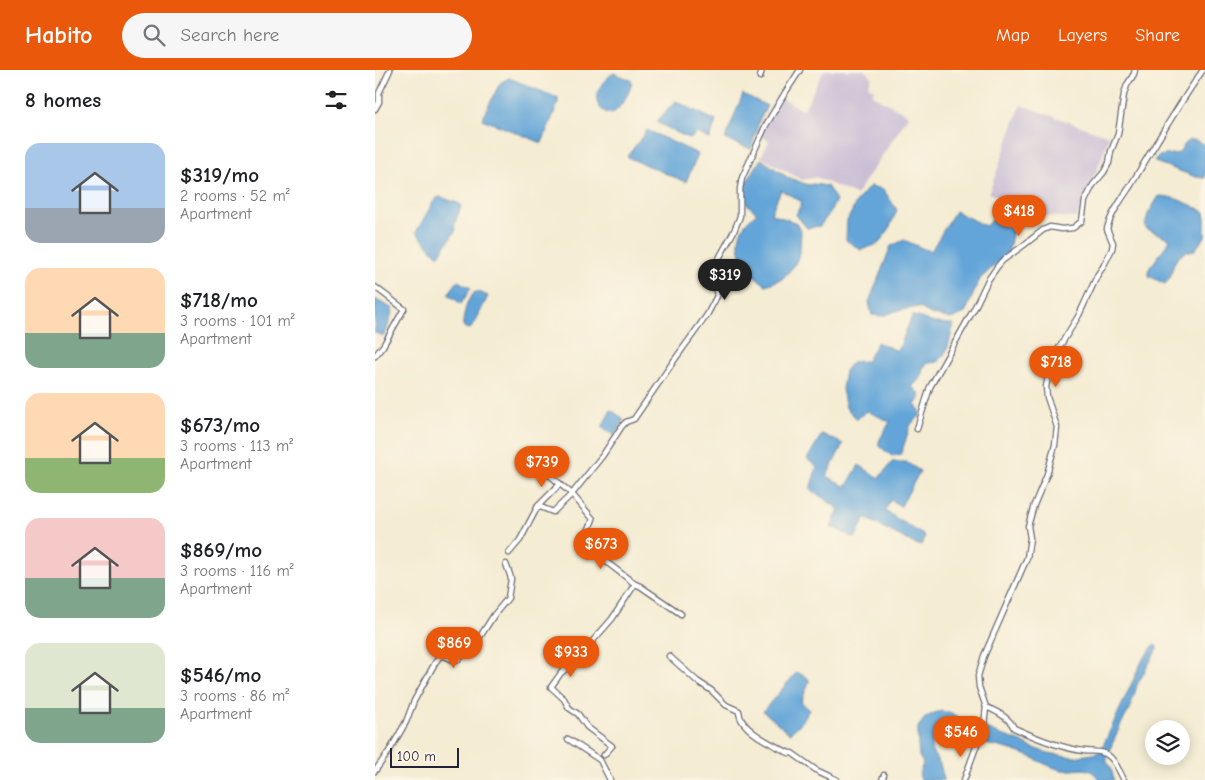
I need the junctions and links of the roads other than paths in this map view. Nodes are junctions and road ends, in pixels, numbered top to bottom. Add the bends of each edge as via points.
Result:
1 (390, 70) edge
2 (762, 70) edge
3 (800, 70) edge
4 (1135, 70) edge
5 (1203, 70) edge
6 (760, 77) dead end
7 (375, 109) edge
8 (375, 287) edge
9 (375, 356) edge
10 (917, 429) dead end
11 (527, 456) dead end
12 (560, 484) junction
13 (572, 494) junction
14 (538, 506) junction
15 (509, 552) dead end
16 (506, 564) dead end
17 (635, 584) junction
18 (681, 614) dead end
19 (669, 656) dead end
20 (985, 707) junction
21 (568, 739) dead end
22 (604, 755) dead end
23 (375, 771) edge
24 (610, 780) edge
25 (837, 780) edge
26 (964, 780) edge
27 (1125, 780) edge

1 - 7 street
2 - 6 street
3 - 13 street via 766,125 742,178 740,216 711,273 711,284 717,296 707,316 634,419 622,426
4 - 10 street via 1124,94 1118,134 1109,163 1085,202 1082,221 1073,228 1050,227 1043,230 997,267 930,387
5 - 20 street via 1114,212 1107,229 1112,249 1050,368 1046,387 1057,427 1055,446 1030,521 1027,558 979,670 978,682
8 - 9 street via 404,309
11 - 12 street
12 - 13 street
12 - 14 street
13 - 14 street via 553,512
13 - 17 street via 593,519 583,544
14 - 15 street via 520,540
16 - 23 street via 511,580 508,598 476,643 459,659 440,656 435,662 406,722
17 - 18 street
17 - 22 street via 612,619 551,687 587,727 612,746
19 - 25 street via 726,705 739,712 745,726 754,733
20 - 26 street via 984,725
20 - 27 street via 1002,715 1014,728 1034,737 1067,748 1098,751 1110,756
21 - 24 street via 600,760

